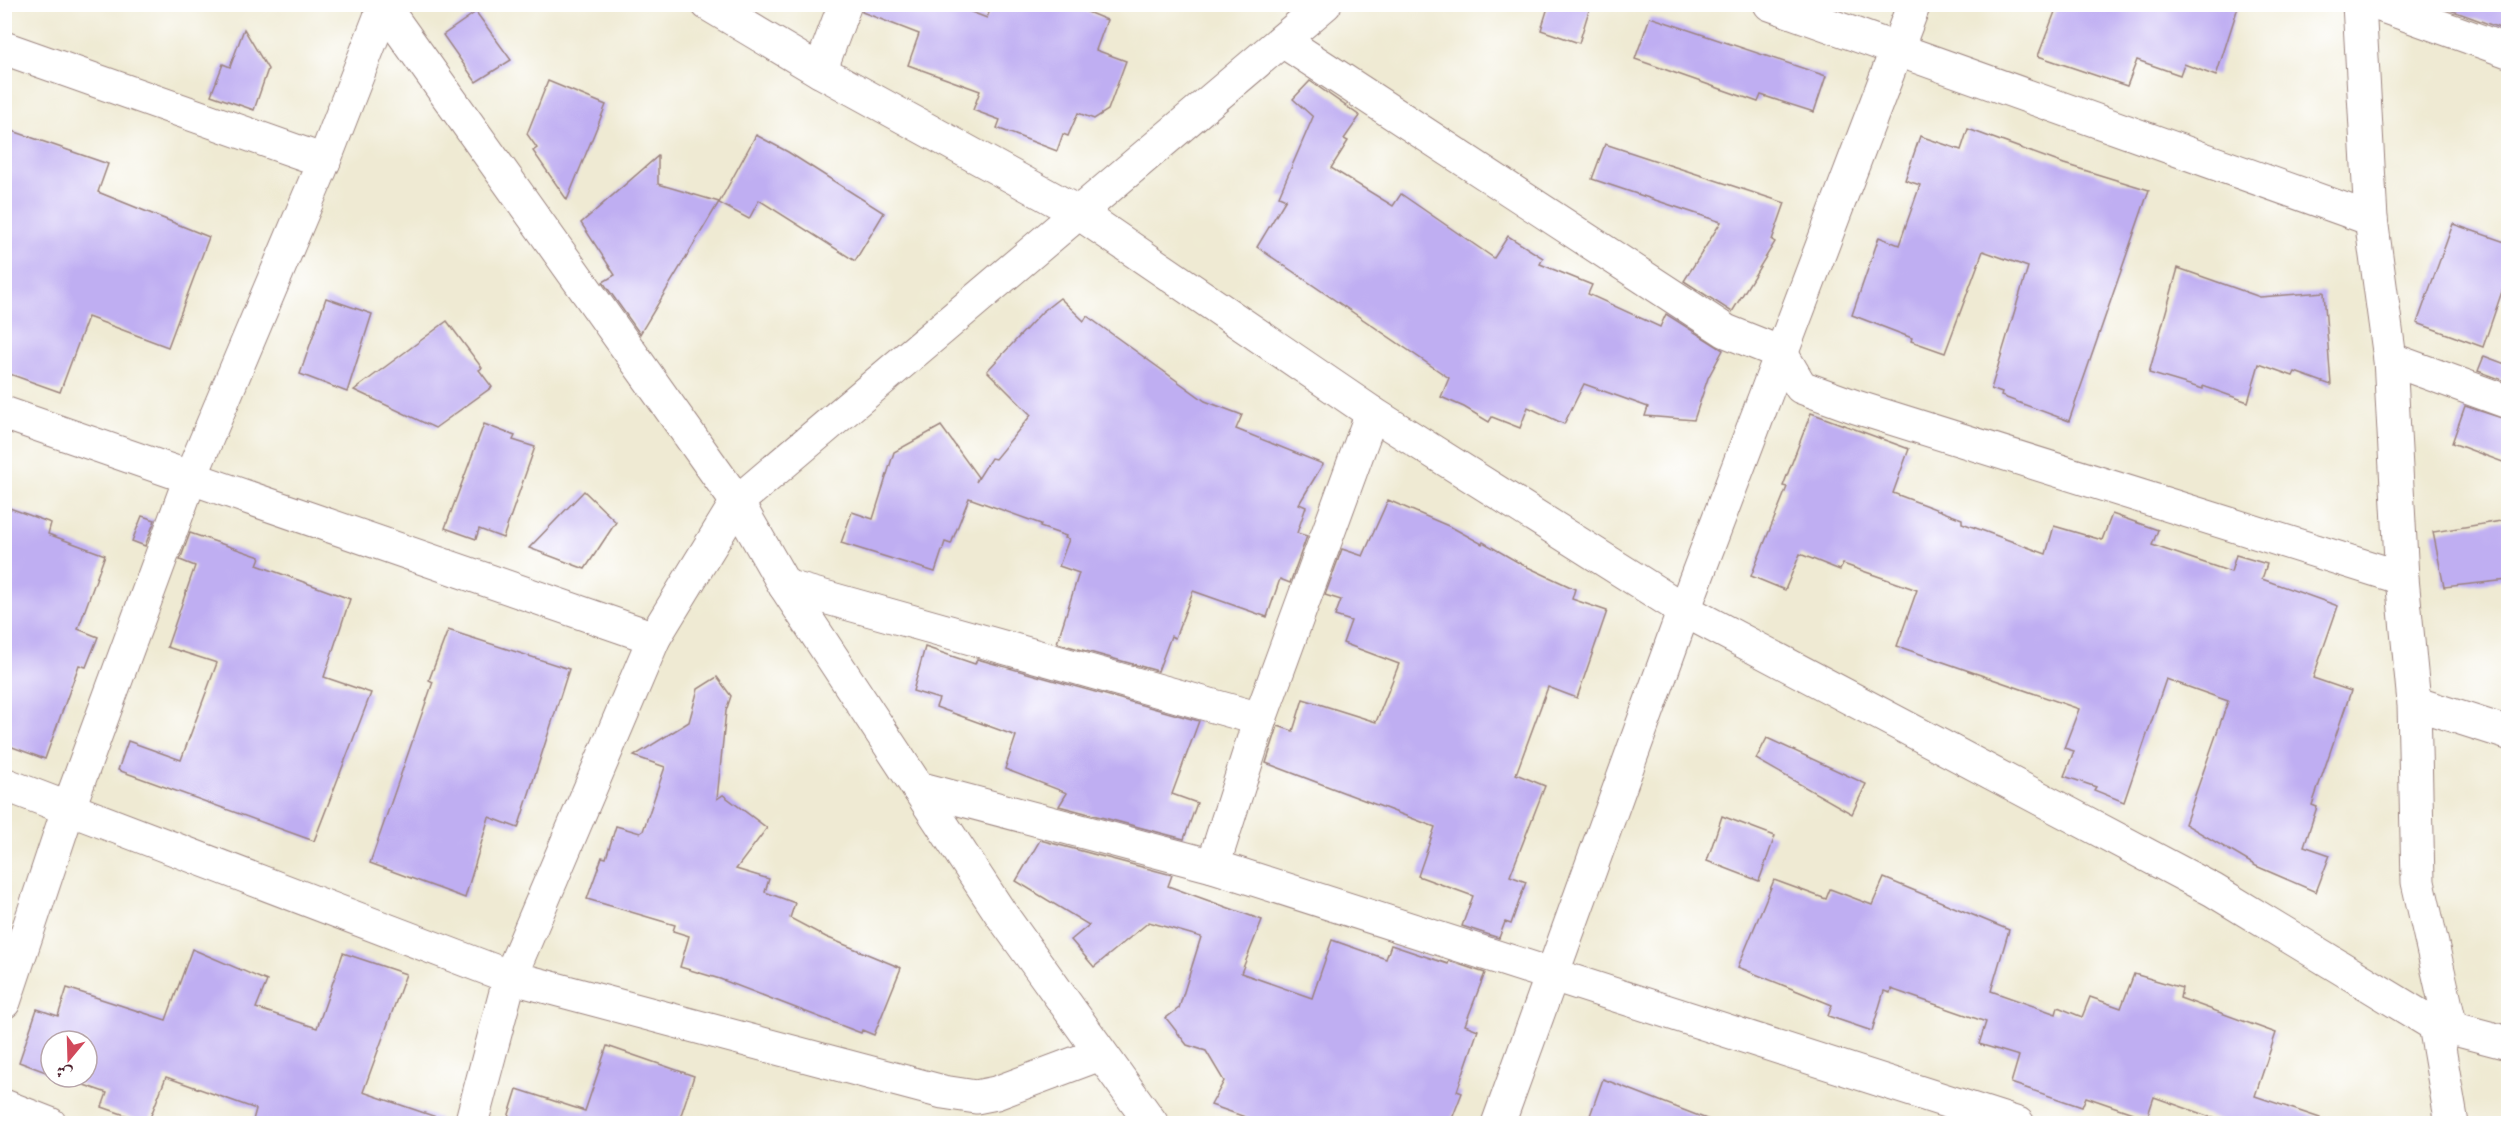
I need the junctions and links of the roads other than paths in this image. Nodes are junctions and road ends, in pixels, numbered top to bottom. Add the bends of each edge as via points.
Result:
1 (708, 4) edge
2 (845, 4) edge
3 (1325, 4) edge
4 (1770, 4) edge
5 (1914, 4) edge
6 (2359, 4) edge
7 (2377, 4) edge
8 (383, 6) edge
9 (1283, 41) junction
10 (4, 48) edge
11 (1897, 49) junction
12 (2508, 51) edge
13 (820, 71) junction
14 (324, 161) junction
15 (1079, 213) junction
16 (2371, 219) junction
17 (1781, 353) junction
18 (2390, 359) junction
19 (2508, 402) edge
20 (4, 413) edge
21 (1372, 413) junction
22 (191, 476) junction
23 (737, 502) junction
24 (2402, 578) junction
25 (785, 586) junction
26 (1684, 610) junction
27 (654, 638) junction
28 (2414, 703) junction
29 (1260, 719) junction
30 (2508, 733) edge
31 (4, 784) edge
32 (918, 788) junction
33 (69, 807) junction
34 (1213, 866) junction
35 (1553, 973) junction
36 (510, 977) junction
37 (4, 1002) edge
38 (2443, 1027) junction
39 (2508, 1043) edge
40 (1100, 1054) junction
41 (4, 1106) edge
42 (50, 1124) edge
43 (471, 1124) edge
44 (1152, 1124) edge
45 (1498, 1124) edge
46 (2018, 1124) edge
47 (2452, 1124) edge

1 - 13 street
2 - 13 street
3 - 9 street
4 - 11 street
5 - 11 street
6 - 16 street
7 - 12 street
8 - 14 street
8 - 23 street
9 - 15 street
9 - 17 street via 1726,331
10 - 14 street
11 - 16 street
11 - 17 street
13 - 15 street
14 - 22 street
15 - 21 street
15 - 23 street
16 - 18 street
17 - 24 street via 1802,387 1845,403
17 - 26 street
18 - 19 street
18 - 24 street
20 - 22 street
21 - 26 street
21 - 29 street
22 - 27 street
22 - 33 street
23 - 25 street
23 - 27 street
24 - 28 street
25 - 29 street
25 - 32 street
26 - 35 street
26 - 38 street via 2213,890
27 - 36 street
28 - 30 street
28 - 38 street via 2418,882
29 - 34 street
31 - 33 street
32 - 34 street
32 - 40 street
33 - 36 street
33 - 37 street
34 - 35 street
35 - 45 street
35 - 46 street
36 - 40 street via 961,1096 996,1093
36 - 43 street
38 - 39 street
38 - 47 street
40 - 44 street
41 - 42 street

